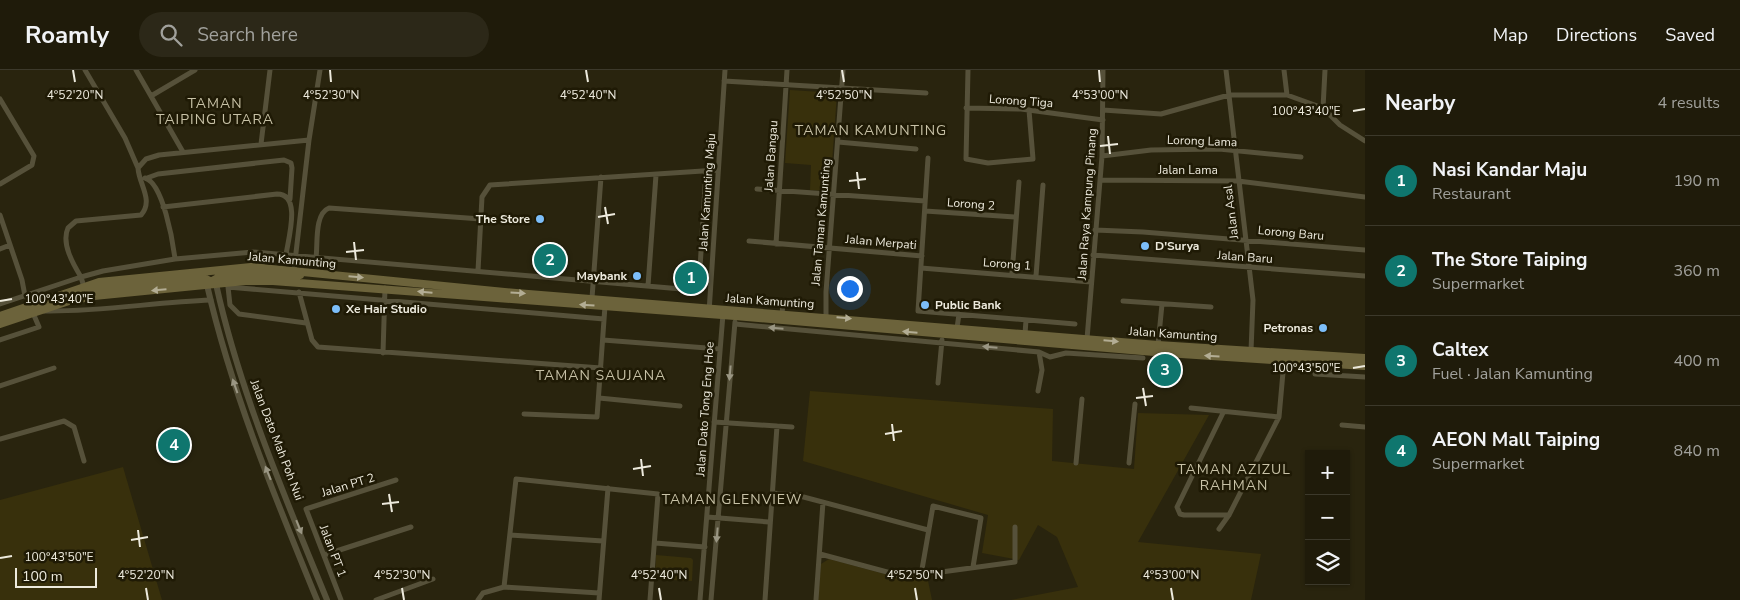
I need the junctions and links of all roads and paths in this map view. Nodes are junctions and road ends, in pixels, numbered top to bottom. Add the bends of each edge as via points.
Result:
1 (85, 70) edge
2 (136, 70) edge
3 (195, 70) edge
4 (270, 70) edge
5 (320, 70) edge
6 (725, 70) edge
7 (787, 70) edge
8 (843, 70) edge
9 (968, 70) edge
10 (1103, 70) edge
11 (1226, 70) edge
12 (1284, 70) edge
13 (1325, 70) edge
14 (724, 81) junction
15 (786, 86) junction
16 (842, 88) junction
17 (926, 93) dead end
18 (1229, 95) junction
19 (1287, 95) junction
20 (151, 96) junction
21 (0, 99) edge
22 (966, 108) junction
23 (1323, 108) junction
24 (1029, 110) junction
25 (1103, 110) junction
26 (1103, 120) junction
27 (308, 140) junction
28 (1365, 141) edge
29 (838, 142) junction
30 (261, 144) junction
31 (916, 149) dead end
32 (1235, 151) junction
33 (183, 152) junction
34 (1102, 156) junction
35 (1302, 157) dead end
36 (928, 158) dead end
37 (138, 168) junction
38 (718, 170) junction
39 (706, 172) junction
40 (656, 175) junction
41 (139, 178) junction
42 (148, 178) junction
43 (601, 178) junction
44 (1100, 180) junction
45 (1238, 181) junction
46 (1019, 182) dead end
47 (0, 184) edge
48 (1043, 185) dead end
49 (291, 188) junction
50 (757, 189) dead end
51 (779, 191) junction
52 (302, 192) junction
53 (834, 195) junction
54 (1365, 197) edge
55 (290, 199) junction
56 (925, 201) junction
57 (163, 207) junction
58 (925, 211) junction
59 (0, 215) edge
60 (1016, 217) junction
61 (481, 219) junction
62 (1095, 230) junction
63 (1244, 239) junction
64 (749, 241) dead end
65 (776, 244) junction
66 (10, 245) junction
67 (830, 248) junction
68 (0, 249) edge
69 (1365, 250) edge
70 (286, 255) junction
71 (1093, 255) junction
72 (295, 256) junction
73 (922, 256) junction
74 (316, 258) junction
75 (175, 259) junction
76 (1248, 267) junction
77 (921, 268) junction
78 (294, 270) junction
79 (478, 271) junction
80 (307, 273) junction
81 (1012, 274) junction
82 (1036, 276) junction
83 (1365, 276) edge
84 (81, 277) junction
85 (594, 281) junction
86 (1091, 282) junction
87 (212, 283) junction
88 (84, 286) junction
89 (648, 286) junction
90 (385, 288) junction
91 (299, 292) junction
92 (68, 293) junction
93 (25, 296) junction
94 (592, 298) junction
95 (385, 299) junction
96 (211, 300) junction
97 (1123, 301) dead end
98 (0, 304) edge
99 (1162, 304) junction
100 (605, 306) junction
101 (1211, 308) dead end
102 (709, 311) junction
103 (35, 312) junction
104 (723, 312) junction
105 (959, 314) junction
106 (0, 316) edge
107 (826, 316) junction
108 (735, 317) junction
109 (604, 319) junction
110 (1026, 320) junction
111 (306, 323) junction
112 (0, 324) edge
113 (1075, 324) dead end
114 (957, 328) junction
115 (1025, 334) junction
116 (942, 339) junction
117 (1088, 339) junction
118 (0, 340) edge
119 (603, 340) junction
120 (1060, 344) junction
121 (1158, 344) junction
122 (720, 349) junction
123 (1251, 351) junction
124 (1039, 352) junction
125 (383, 353) junction
126 (1062, 354) junction
127 (1143, 358) dead end
128 (1365, 358) edge
129 (1284, 361) junction
130 (1365, 366) edge
131 (54, 368) dead end
132 (601, 368) junction
133 (1315, 374) dead end
134 (1365, 377) edge
135 (938, 383) dead end
136 (0, 386) edge
137 (1038, 391) dead end
138 (598, 398) junction
139 (1082, 399) dead end
140 (1134, 404) dead end
141 (680, 406) dead end
142 (1191, 408) dead end
143 (1223, 413) junction
144 (524, 414) dead end
145 (1279, 418) junction
146 (714, 422) junction
147 (726, 423) junction
148 (1342, 425) dead end
149 (776, 426) junction
150 (792, 427) dead end
151 (1365, 427) edge
152 (0, 439) edge
153 (84, 461) dead end
154 (1076, 463) dead end
155 (1129, 463) dead end
156 (396, 480) dead end
157 (608, 488) junction
158 (772, 493) junction
159 (823, 502) junction
160 (306, 509) joint
161 (1229, 515) junction
162 (707, 517) junction
163 (718, 518) junction
164 (769, 522) junction
165 (411, 527) dead end
166 (1015, 527) dead end
167 (1219, 529) dead end
168 (928, 530) junction
169 (510, 535) junction
170 (603, 541) junction
171 (655, 543) junction
172 (705, 547) junction
173 (820, 554) junction
174 (324, 555) junction
175 (973, 567) junction
176 (920, 575) junction
177 (433, 579) dead end
178 (504, 587) junction
179 (599, 594) junction
180 (317, 600) edge
181 (327, 600) edge
182 (341, 600) edge
183 (376, 600) edge
184 (478, 600) edge
185 (599, 600) edge
186 (650, 600) edge
187 (700, 600) edge
188 (711, 600) edge
189 (765, 600) edge
190 (816, 600) edge

1 - 37 street
2 - 20 street
3 - 20 street
4 - 30 street
5 - 27 street
6 - 14 street, Jalan Kamunting Maju
7 - 15 street, Jalan Bangau
8 - 16 street, Jalan Taman Kamunting
9 - 22 street
10 - 25 street, Jalan Raya Kampung Pinang
11 - 18 street, Jalan Asal
12 - 19 street
13 - 23 street
14 - 15 street
14 - 38 street, Jalan Kamunting Maju
15 - 16 street
15 - 51 street, Jalan Bangau
16 - 17 street
16 - 29 street, Jalan Taman Kamunting
18 - 19 street
18 - 25 street via 1161,114
18 - 32 street, Jalan Asal
19 - 23 street
20 - 33 street
21 - 47 street via 34,160 32,165
22 - 24 street, Lorong Tiga
22 - 24 street via 966,159 988,163 1033,158
23 - 28 street via 1340,125
24 - 26 street, Lorong Tiga
25 - 26 street, Jalan Raya Kampung Pinang
26 - 34 street, Jalan Raya Kampung Pinang
27 - 30 street
27 - 52 street
29 - 31 street
29 - 53 street, Jalan Taman Kamunting
30 - 33 street
32 - 34 street, Lorong Lama via 1151,150
32 - 35 street, Lorong Lama
32 - 45 street, Jalan Asal
33 - 37 street via 152,157 141,162
34 - 44 street, Jalan Raya Kampung Pinang
36 - 56 street
37 - 41 street
38 - 39 street
38 - 102 street, Jalan Kamunting Maju
39 - 40 street
39 - 89 street via 699,284 693,290
40 - 43 street
40 - 89 street
41 - 42 street
41 - 84 street via 147,200 141,215 76,221 68,228 66,239 73,264
42 - 49 street via 158,174 284,160 291,163
42 - 57 street
43 - 61 street via 490,185 482,198
43 - 85 street
44 - 45 street, Jalan Lama
44 - 62 street, Jalan Raya Kampung Pinang
45 - 54 street, Jalan Lama
45 - 63 street, Jalan Asal
46 - 60 street
48 - 82 street
49 - 52 street
49 - 55 street
50 - 51 street
51 - 53 street
51 - 65 street, Jalan Bangau
52 - 72 street
53 - 56 street
53 - 67 street, Jalan Taman Kamunting
55 - 57 street via 284,194 277,194
55 - 70 street via 292,210
56 - 58 street
57 - 75 street via 171,230
58 - 60 street, Lorong 2
58 - 73 street
59 - 66 street
60 - 81 street
61 - 74 street via 329,208 323,210 320,217
61 - 79 street
62 - 63 street, Lorong Baru
62 - 71 street, Jalan Raya Kampung Pinang
63 - 69 street, Lorong Baru
63 - 76 street, Jalan Asal
64 - 65 street, Jalan Merpati
65 - 67 street, Jalan Merpati
66 - 68 street
66 - 93 street
67 - 73 street, Jalan Merpati
67 - 107 street, Jalan Taman Kamunting
70 - 72 street
70 - 75 street via 252,252
71 - 76 street, Jalan Baru
71 - 86 street, Jalan Raya Kampung Pinang
72 - 74 street
72 - 78 street
73 - 77 street
74 - 79 street
75 - 84 street
76 - 83 street, Jalan Baru
76 - 123 street, Jalan Asal via 1253,300
77 - 81 street, Lorong 1
77 - 105 street via 918,311
78 - 80 main road, Jalan Kamunting
78 - 88 main road, Jalan Kamunting via 242,267 120,279
79 - 85 street
80 - 87 main road via 242,274 224,276
80 -> 94 main road, Jalan Kamunting
81 - 82 street, Lorong 1
82 - 86 street, Lorong 1
84 - 88 street
84 - 93 street
85 - 89 street
85 - 94 street
86 - 117 street, Jalan Raya Kampung Pinang
87 - 90 main road, Jalan Kamunting via 273,281
87 - 92 main road via 206,279 170,281
87 - 96 street, Jalan Dato Mah Poh Nui
87 -> 103 main road, Jalan Kamunting via 94,296
87 -> 181 street, Jalan Dato Mah Poh Nui via 261,434
88 - 92 main road, Jalan Kamunting
90 - 95 street
100 -> 90 main road, Jalan Kamunting
91 - 95 street
91 - 111 street
91 - 111 street via 228,287 230,305 239,314
92 - 106 main road, Jalan Kamunting
93 - 98 street
94 - 102 main road, Jalan Kamunting
95 - 109 street
95 - 125 street
96 - 103 street
180 -> 96 street, Jalan Dato Mah Poh Nui via 251,432 228,365
97 - 99 street
99 - 101 street
99 - 121 street
100 - 102 main road, Jalan Kamunting
100 - 109 street
102 - 104 main road, Jalan Kamunting
103 - 112 main road, Jalan Kamunting
103 - 118 street via 39,327
104 - 108 main road, Jalan Kamunting
104 - 122 street, Jalan Dato Tong Eng Hoe
105 - 110 street
105 - 114 street
107 - 108 main road, Jalan Kamunting via 783,309
107 -> 114 main road, Jalan Kamunting
116 -> 108 main road, Jalan Kamunting
108 -> 147 street
109 - 119 street
110 - 113 street
110 - 115 street
111 - 125 street via 318,347
114 - 115 main road, Jalan Kamunting
115 - 117 main road, Jalan Kamunting
116 - 120 main road, Jalan Kamunting
124 -> 116 street
116 - 135 street
117 -> 121 main road, Jalan Kamunting
119 - 122 street
119 - 132 street
120 - 126 street
129 -> 120 main road, Jalan Kamunting
121 - 123 main road, Jalan Kamunting
122 - 146 street, Jalan Dato Tong Eng Hoe
123 - 128 main road, Jalan Kamunting
124 - 126 street via 1050,357
124 - 137 street via 1042,370
125 - 132 street
126 - 127 street
129 - 130 main road, Jalan Kamunting
129 - 145 street
131 - 136 street
132 - 138 street
133 - 134 street
138 - 141 street
138 - 144 street via 597,416
139 - 154 street
140 - 155 street
142 - 143 street
143 - 145 street
143 - 161 street via 1177,507 1184,515
145 - 161 street
146 - 147 street
146 - 162 street, Jalan Dato Tong Eng Hoe
147 - 149 street
147 - 163 street
148 - 151 street
149 - 150 street
149 - 158 street
152 - 153 street via 64,421 74,427
156 - 160 street, Jalan PT 2
157 - 169 street via 516,479
157 - 170 street
157 - 171 street via 658,494
158 - 159 street
158 - 164 street
159 - 168 street
159 - 173 street
160 - 174 street, Jalan PT 1
161 - 167 street
162 - 163 street
162 - 172 street, Jalan Dato Tong Eng Hoe
163 - 164 street
163 -> 188 street
164 - 189 street
165 - 174 street
166 - 175 street via 1015,562
168 - 175 street via 933,506 982,518
168 - 176 street
169 - 170 street
169 - 178 street
170 - 179 street
171 - 172 street
171 - 186 street
172 - 187 street, Jalan Dato Tong Eng Hoe
173 - 176 street via 902,576
173 - 190 street
174 - 182 street, Jalan PT 1
175 - 176 street
177 - 183 street
178 - 179 street
178 - 184 street via 483,593
179 - 185 street

